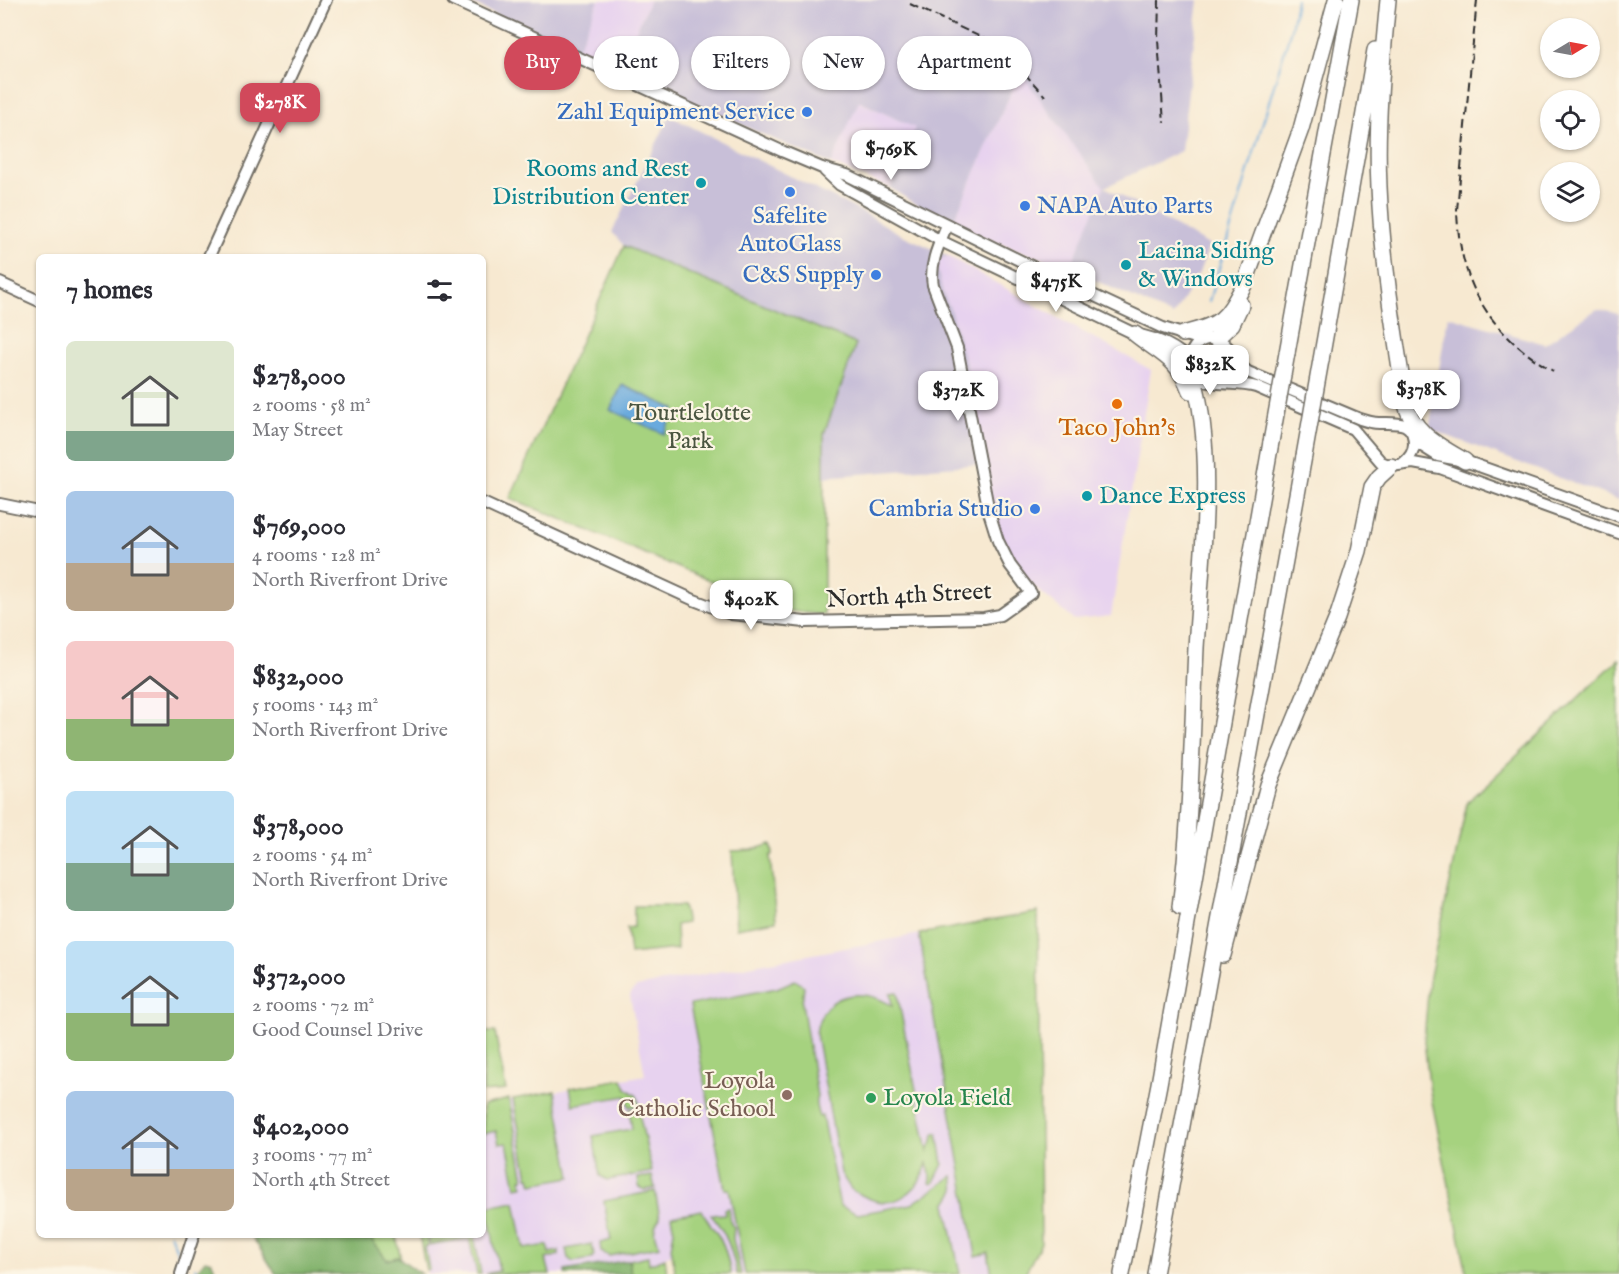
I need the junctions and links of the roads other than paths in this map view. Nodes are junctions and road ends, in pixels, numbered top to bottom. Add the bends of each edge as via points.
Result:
1 (327, 0) edge
2 (453, 0) edge
3 (1336, 0) edge
4 (1351, 0) edge
5 (1386, 0) edge
6 (822, 168) junction
7 (948, 225) junction
8 (940, 241) junction
9 (210, 254) edge
10 (0, 283) edge
11 (1244, 285) junction
12 (36, 300) edge
13 (1135, 334) junction
14 (1183, 334) junction
15 (1209, 340) junction
16 (1190, 367) junction
17 (1246, 378) junction
18 (1413, 431) junction
19 (1203, 441) junction
20 (1465, 461) joint
21 (1397, 465) junction
22 (0, 504) edge
23 (486, 505) edge
24 (36, 511) edge
25 (1619, 516) edge
26 (1619, 533) edge
27 (1197, 1050) junction
28 (1159, 1084) junction
29 (193, 1238) edge
30 (181, 1274) edge
31 (1122, 1274) edge
32 (1155, 1274) edge

1 - 9 main road
2 - 6 main road
3 - 11 highway via 1301,129
4 - 28 highway, bridge
5 - 18 highway via 1378,185 1391,302
5 - 27 highway, bridge
6 - 7 main road via 847,175
6 - 8 main road via 840,185
7 - 8 main road
7 - 14 main road
8 - 13 main road
8 - 23 main road, North 4th Street via 931,275 957,348 990,518 1003,553 1031,593 1000,615 805,622 731,614
10 - 12 main road
11 - 14 highway via 1220,321
11 - 15 highway via 1237,317
13 - 16 main road via 1174,348
13 - 19 highway via 1178,367 1189,388
14 - 15 main road
15 - 16 main road via 1192,350
15 - 17 main road via 1227,347
16 - 17 main road via 1209,382
16 - 19 highway via 1201,410
17 - 18 main road via 1360,419 1398,423
17 - 21 main road via 1353,429 1375,458
18 - 20 highway
18 - 21 main road via 1411,455
19 - 28 highway via 1205,496 1185,845
20 - 25 main road
21 - 26 main road via 1413,463 1440,468
21 - 27 highway via 1372,487 1359,551 1337,618 1268,785
22 - 24 main road
27 - 32 highway
28 - 31 highway
29 - 30 main road

